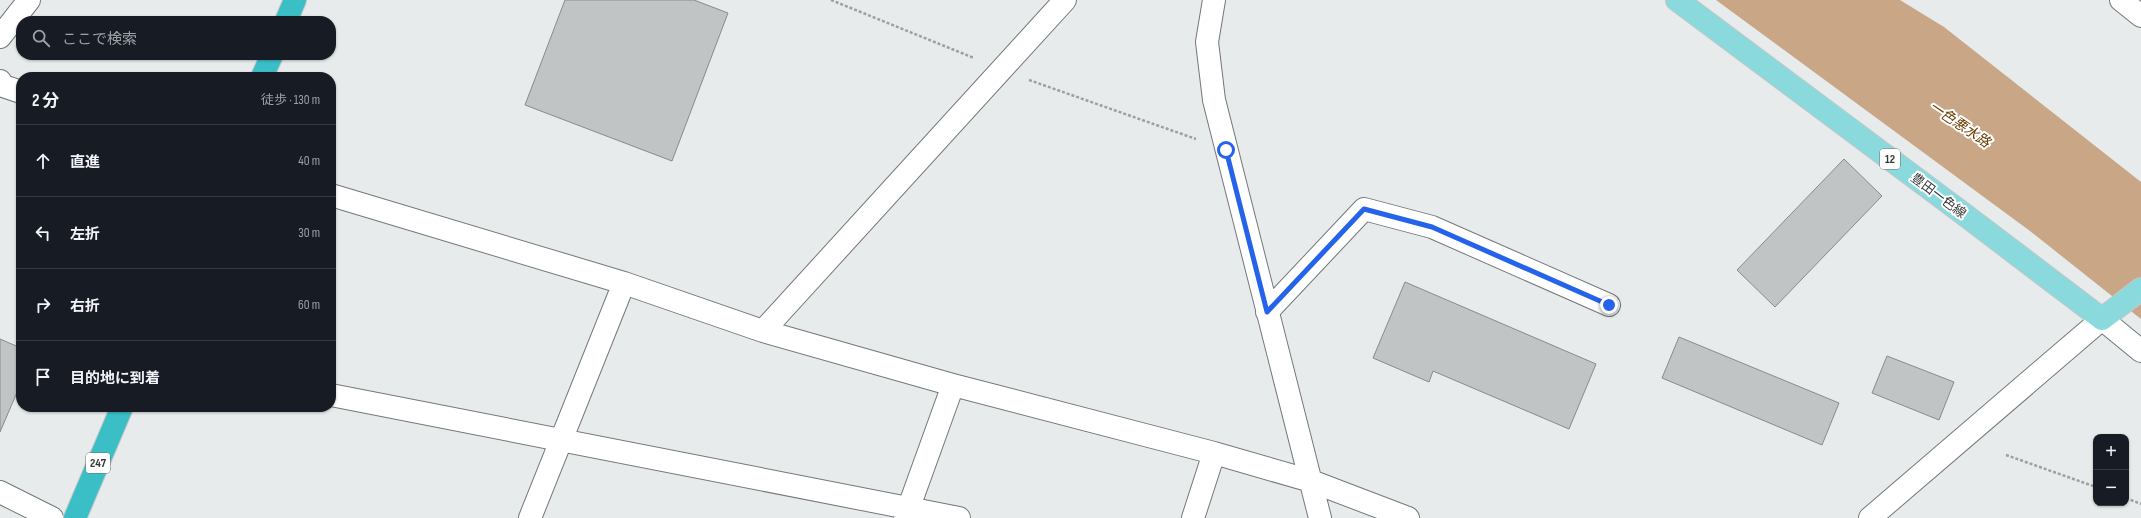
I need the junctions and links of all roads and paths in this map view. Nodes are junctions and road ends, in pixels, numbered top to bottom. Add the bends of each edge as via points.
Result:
1 (29, 0) edge
2 (295, 0) edge
3 (831, 0) edge
4 (1064, 0) edge
5 (1214, 0) edge
6 (1676, 0) edge
7 (2122, 0) edge
8 (16, 16) edge
9 (16, 16) edge
10 (288, 16) edge
11 (2141, 16) edge
12 (1, 35) edge
13 (270, 60) edge
14 (1001, 70) junction
15 (264, 72) edge
16 (0, 81) edge
17 (16, 90) edge
18 (1226, 150) junction
19 (336, 197) edge
20 (624, 283) junction
21 (2141, 289) edge
22 (1609, 305) dead end
23 (1267, 312) junction
24 (2109, 314) junction
25 (763, 331) junction
26 (2141, 351) edge
27 (953, 385) junction
28 (336, 396) edge
29 (120, 412) edge
30 (560, 440) junction
31 (1214, 453) junction
32 (2006, 455) dead end
33 (1311, 481) junction
34 (2093, 486) edge
35 (0, 492) edge
36 (2129, 499) edge
37 (2141, 504) edge
38 (907, 513) edge
39 (52, 518) edge
40 (75, 518) edge
41 (530, 518) edge
42 (959, 518) edge
43 (1193, 518) edge
44 (1320, 518) edge
45 (1408, 518) edge
46 (1870, 518) edge

1 - 9 street
2 - 10 highway
3 - 14 path
4 - 14 street
5 - 18 street via 1207,42 1214,100
6 - 24 main road, 豊田一色線 / 12 via 1961,212
7 - 11 street
8 - 12 street
13 - 15 highway
14 - 18 path
14 - 25 street
16 - 17 street via 3,86
18 - 23 street
19 - 20 street
20 - 25 street
20 - 30 street
21 - 24 main road
22 - 23 street via 1432,227 1364,209
23 - 33 street
24 - 26 street
24 - 46 street
25 - 27 street
27 - 31 street
27 - 38 street
28 - 30 street
29 - 40 highway, 247
30 - 38 street
30 - 41 street
31 - 33 street
31 - 43 street
32 - 34 path
33 - 44 street
33 - 45 street
35 - 39 street
36 - 37 path
38 - 42 street

